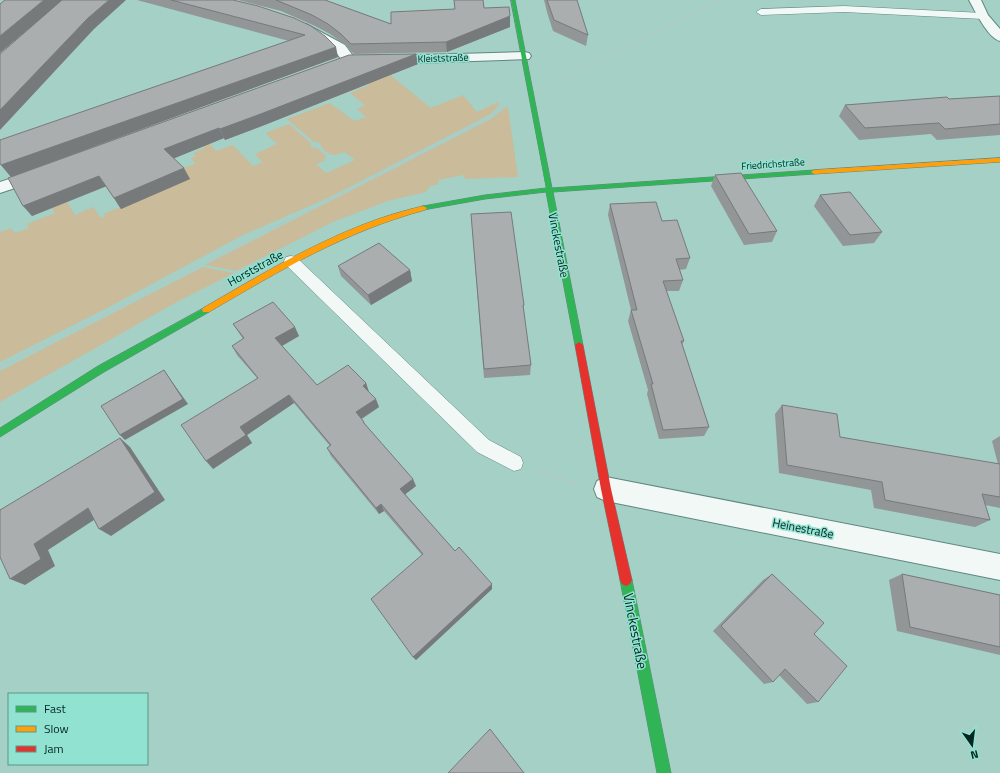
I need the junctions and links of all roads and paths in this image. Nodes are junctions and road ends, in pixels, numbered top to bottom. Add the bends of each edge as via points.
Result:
1 (513, 0) edge
2 (719, 0) edge
3 (818, 0) edge
4 (975, 0) edge
5 (832, 9) junction
6 (761, 12) dead end
7 (983, 16) junction
8 (296, 23) edge
9 (1000, 37) edge
10 (524, 56) junction
11 (566, 79) dead end
12 (490, 118) dead end
13 (1000, 160) edge
14 (49, 170) edge
15 (0, 188) edge
16 (548, 190) junction
17 (291, 261) junction
18 (0, 367) edge
19 (0, 433) edge
20 (514, 463) joint
21 (606, 489) junction
22 (1000, 567) edge
23 (664, 773) edge

1 - 10 street, Vinckestraße
2 - 11 path
3 - 5 lane
4 - 7 street
5 - 6 lane
5 - 7 lane
7 - 9 street
8 - 10 street, Kleiststraße via 340,48 343,62
10 - 16 street, Vinckestraße
12 - 18 path
13 - 16 street, Friedrichstraße
14 - 15 street
16 - 17 street, Horststraße via 485,197 398,214 345,234
16 - 21 street, Vinckestraße
17 - 19 street, Horststraße via 101,369
17 - 20 lane via 483,446
20 - 21 path via 559,480
21 - 22 street, Heinestraße
21 - 23 street, Vinckestraße

